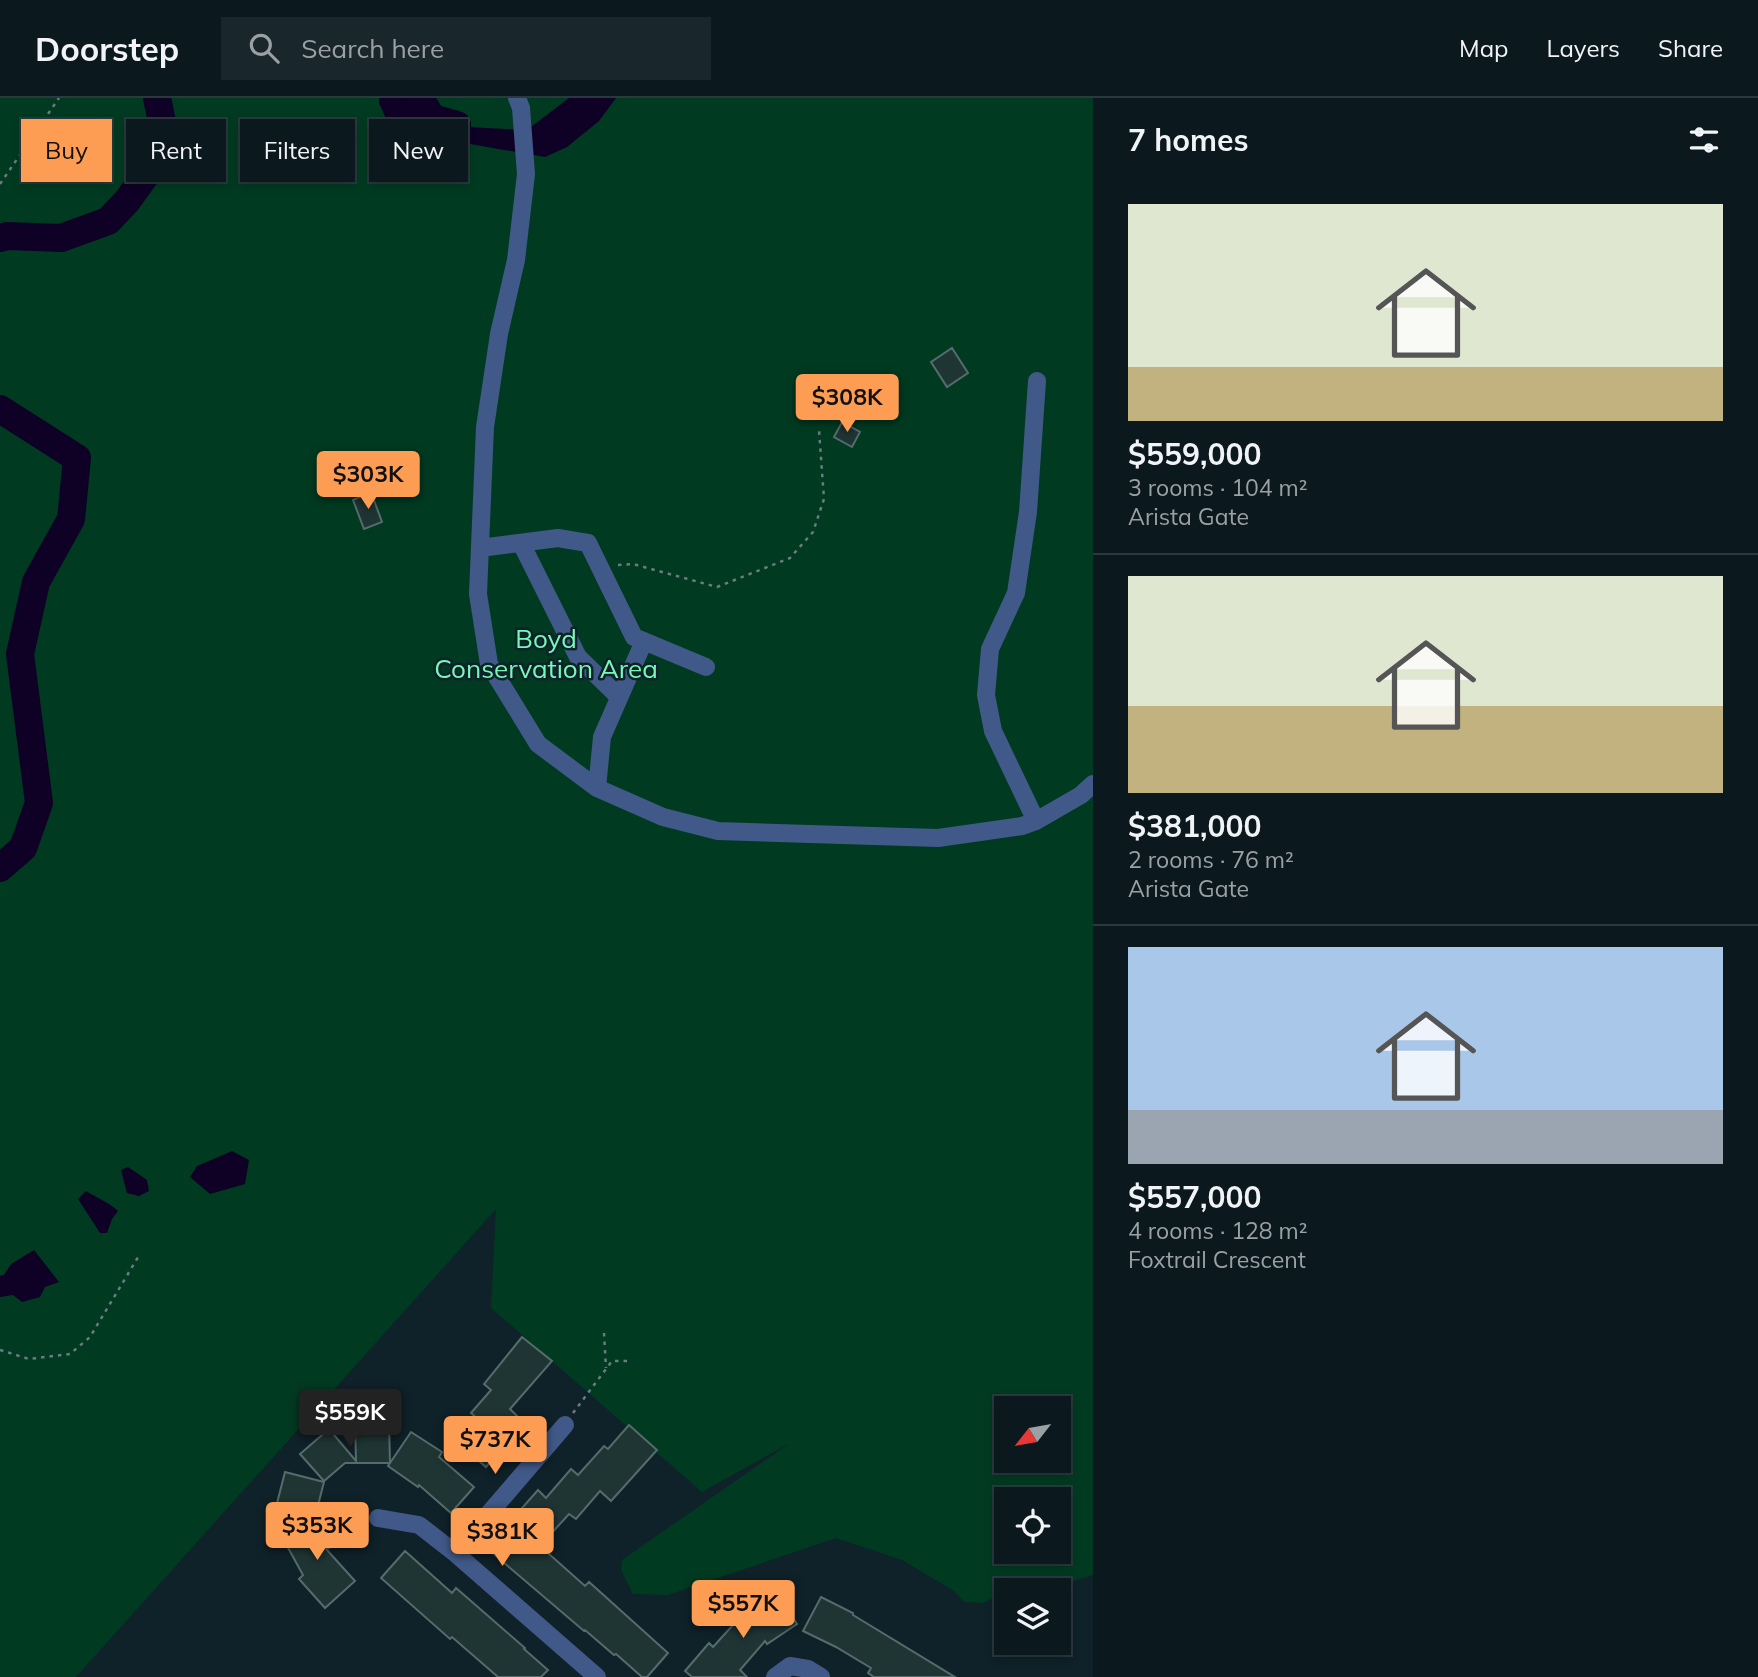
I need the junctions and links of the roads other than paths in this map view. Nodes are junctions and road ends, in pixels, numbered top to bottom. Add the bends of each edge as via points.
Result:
1 (519, 103) edge
2 (1037, 381) dead end
3 (521, 542) junction
4 (480, 548) junction
5 (644, 641) junction
6 (706, 667) dead end
7 (619, 697) junction
8 (1093, 783) edge
9 (597, 788) junction
10 (1036, 821) junction
11 (565, 1425) road end
12 (378, 1518) dead end
13 (455, 1553) junction
14 (597, 1677) edge
15 (775, 1677) edge
16 (821, 1677) edge

1 - 4 street via 526,174 516,260 485,427
2 - 10 street via 1028,512 1016,593 990,649 986,695 993,731
3 - 4 street
3 - 5 street via 558,538 589,543 634,637
3 - 7 street via 578,657
4 - 9 street via 478,594 489,664 538,744
5 - 6 street
5 - 7 street
7 - 9 street via 602,737
8 - 10 street
9 - 10 street via 663,817 718,831 938,838
11 - 13 street
12 - 13 street via 419,1525
13 - 14 street
15 - 16 street via 790,1666

